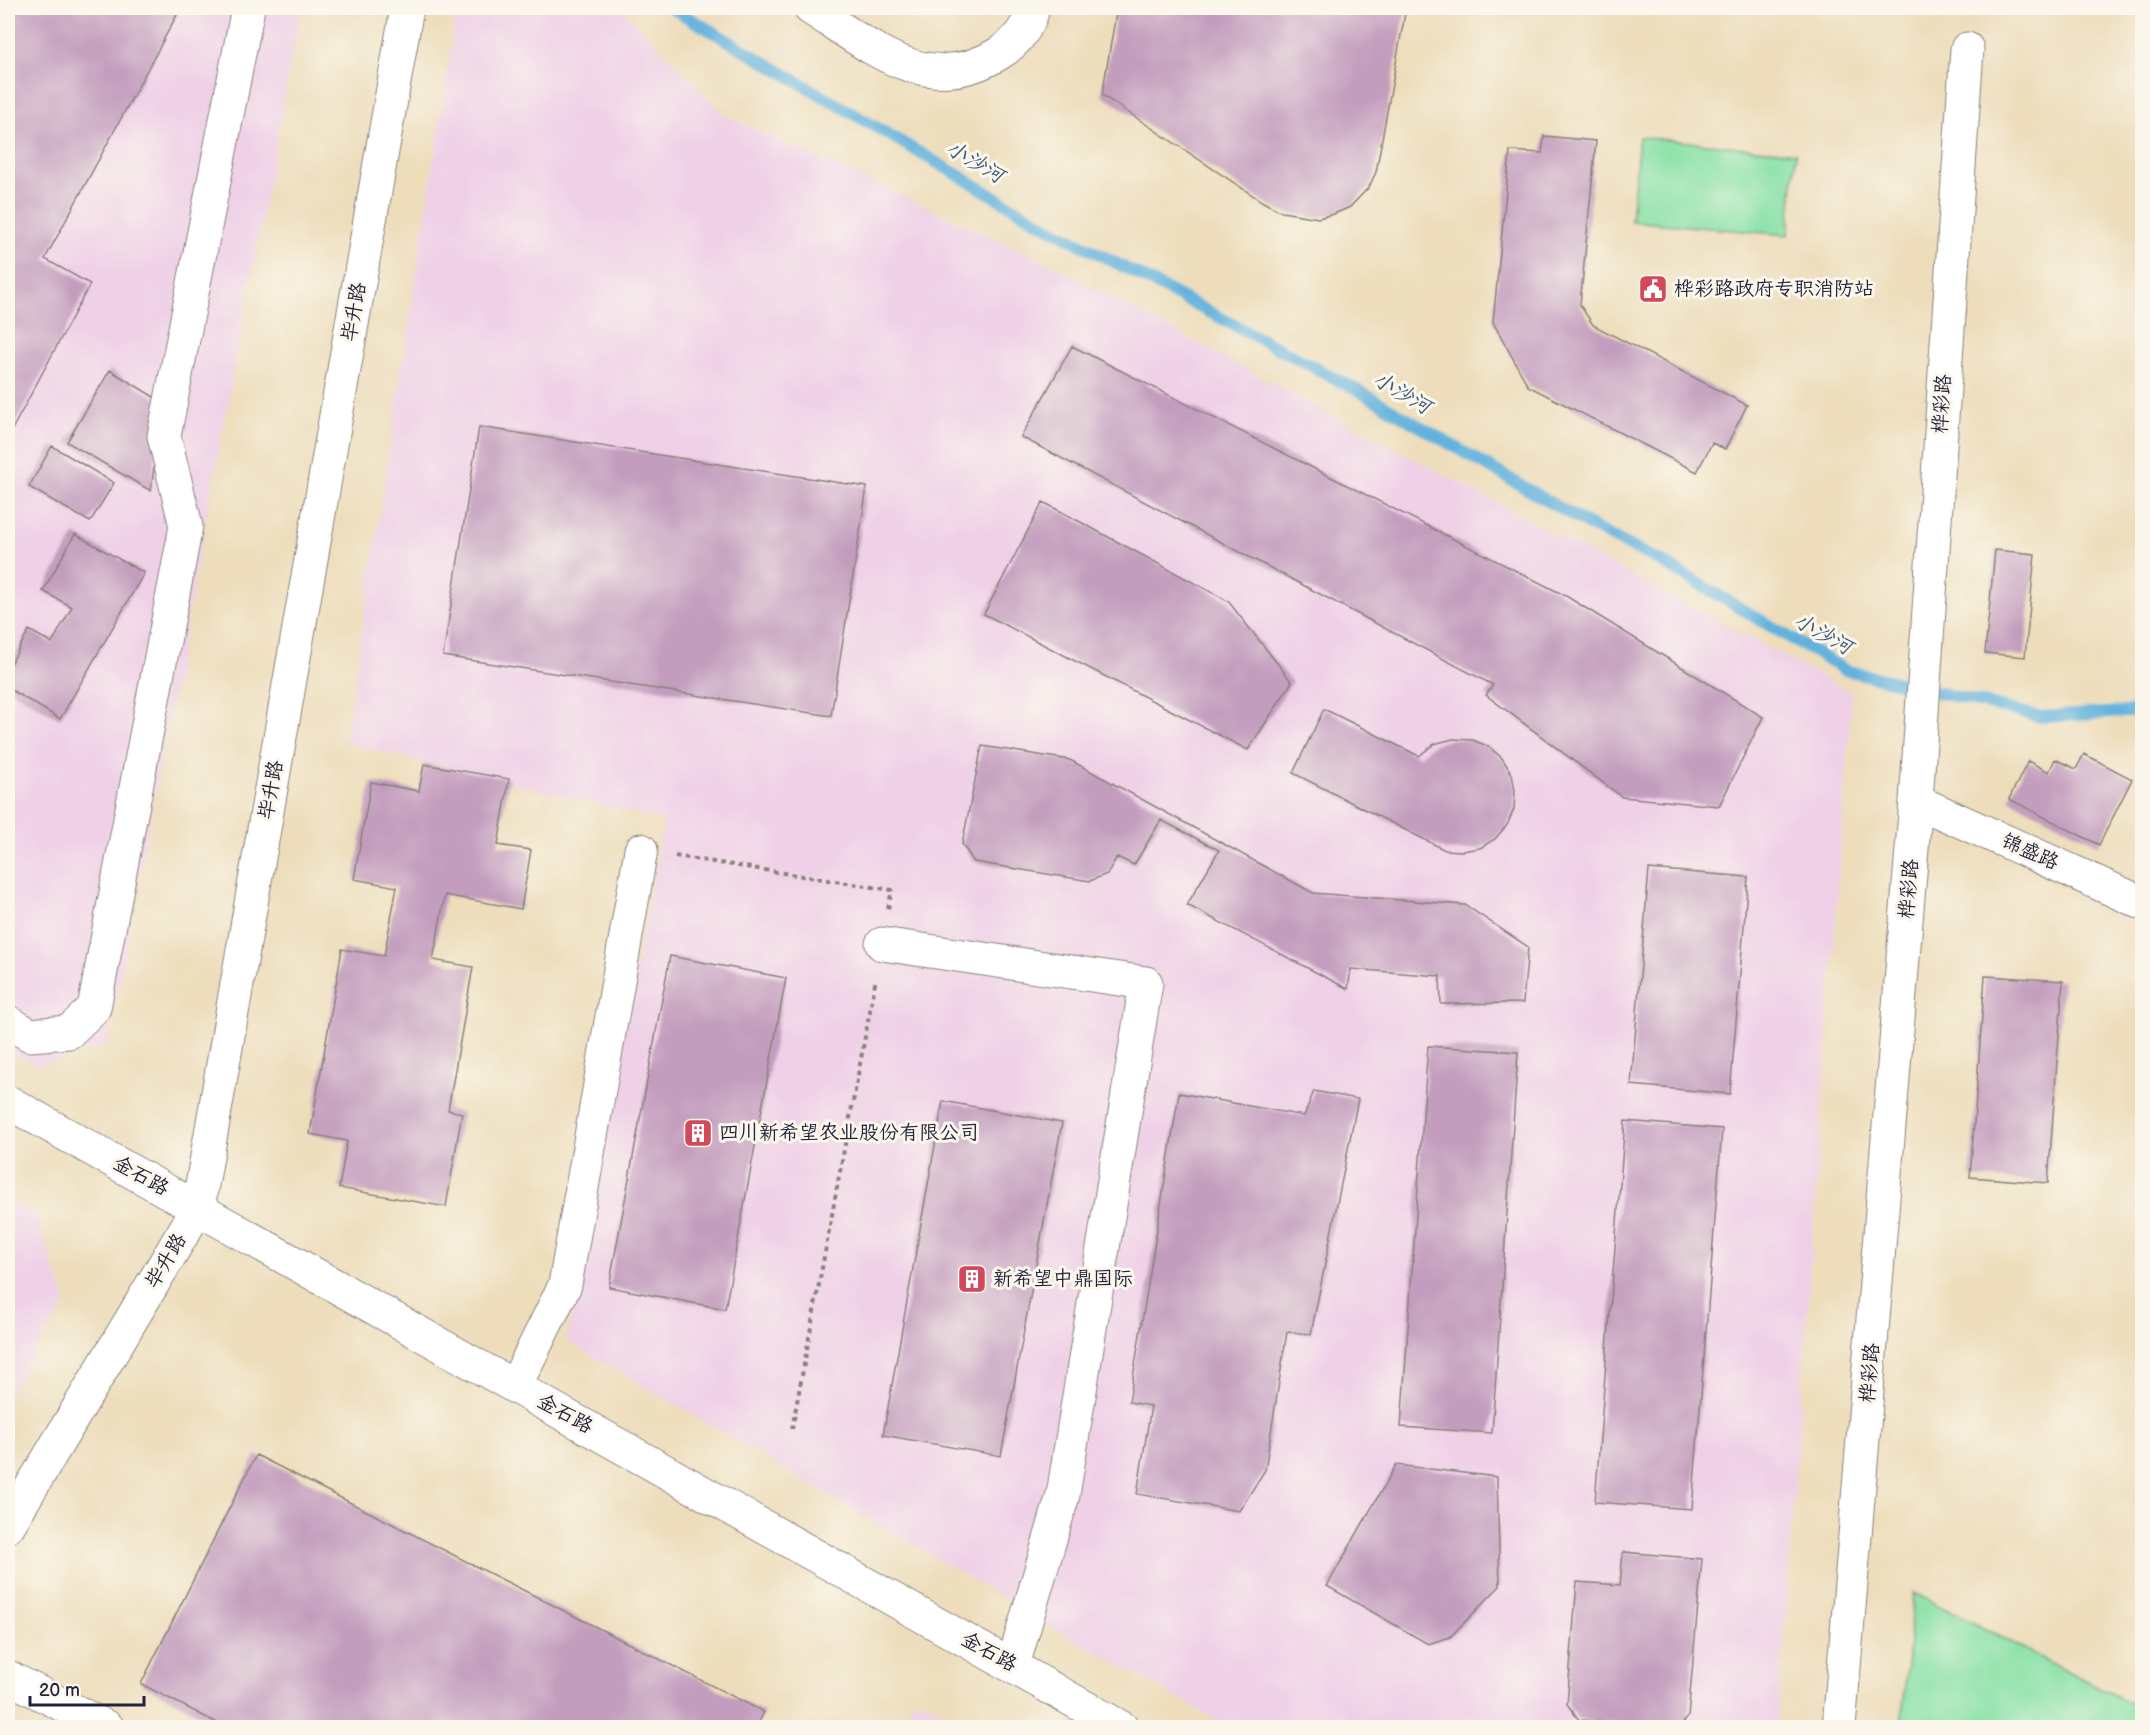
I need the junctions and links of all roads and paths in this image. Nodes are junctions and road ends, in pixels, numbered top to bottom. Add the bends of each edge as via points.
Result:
1 (248, 8) edge
2 (407, 8) edge
3 (810, 8) edge
4 (1033, 8) edge
5 (1967, 49) dead end
6 (1916, 801) junction
7 (641, 850) joint
8 (2142, 903) edge
9 (882, 944) junction
10 (8, 1022) edge
11 (8, 1102) edge
12 (198, 1208) junction
13 (515, 1386) junction
14 (792, 1429) dead end
15 (8, 1526) edge
16 (1013, 1665) junction
17 (8, 1677) edge
18 (108, 1728) edge
19 (1122, 1728) edge
20 (1839, 1728) edge

1 - 10 street via 164,436 186,526 94,1008 69,1032 30,1035
2 - 12 street, 毕升路
3 - 4 street via 894,62 924,69 955,70 987,61 1014,44
5 - 6 street, 桦彩路
6 - 8 street, 锦盛路
6 - 20 street, 桦彩路
7 - 9 path via 892,890
7 - 13 street via 565,1285
9 - 14 path
9 - 16 street via 1146,983 1063,1495
11 - 12 street, 金石路
12 - 13 street, 金石路
12 - 15 street, 毕升路
13 - 16 street, 金石路
16 - 19 street, 金石路
17 - 18 street

